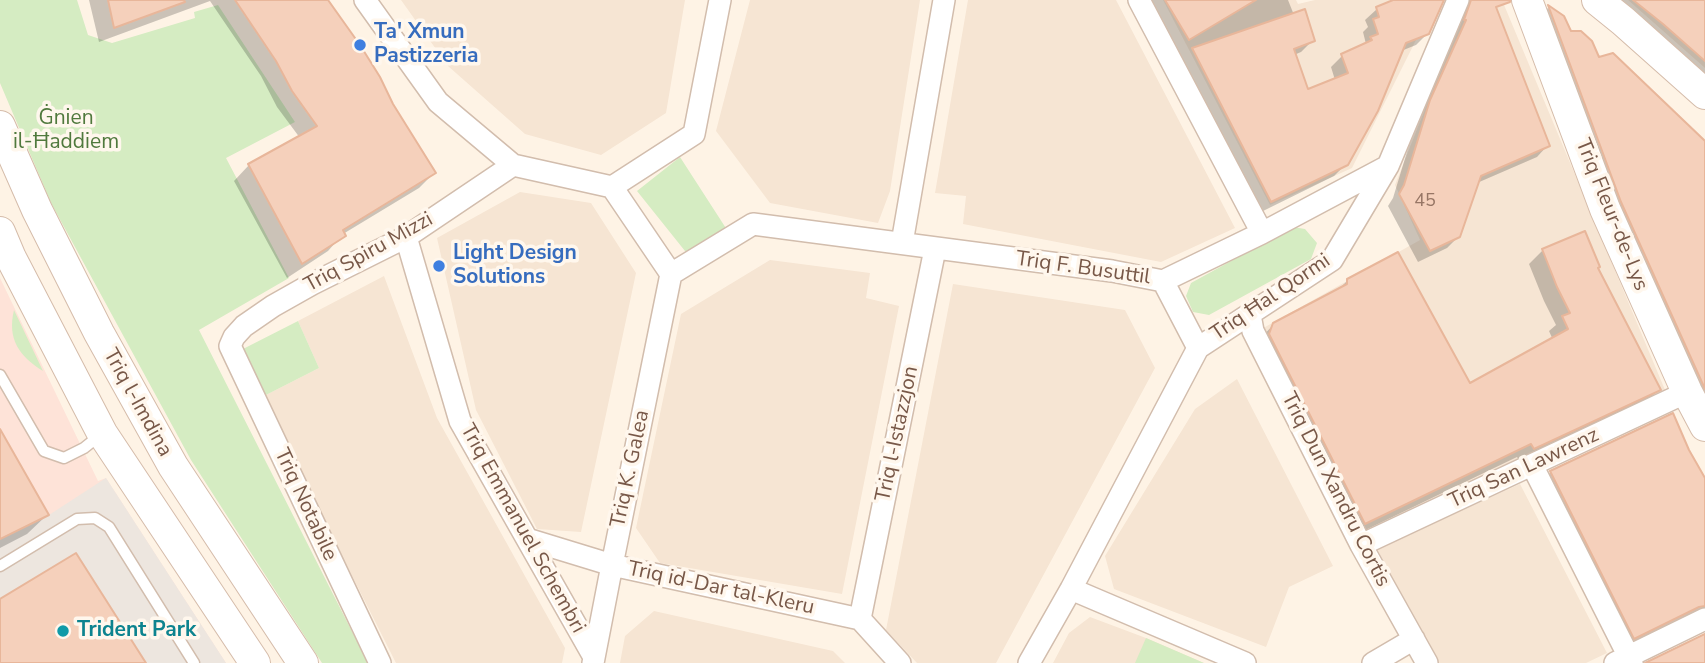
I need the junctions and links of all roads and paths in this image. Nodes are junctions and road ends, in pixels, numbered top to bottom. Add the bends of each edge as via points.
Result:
1 (365, 0) edge
2 (720, 0) edge
3 (944, 0) edge
4 (1139, 0) edge
5 (1458, 0) edge
6 (1527, 0) edge
7 (1597, 0) edge
8 (1705, 94) edge
9 (0, 126) edge
10 (513, 165) junction
11 (1388, 166) junction
12 (612, 187) junction
13 (1262, 233) junction
14 (406, 237) junction
15 (902, 243) junction
16 (4, 248) edge
17 (935, 248) junction
18 (671, 274) junction
19 (1163, 281) junction
20 (1250, 315) junction
21 (230, 346) joint
22 (1198, 348) junction
23 (0, 375) edge
24 (1687, 392) junction
25 (1705, 426) edge
26 (102, 433) junction
27 (1532, 465) junction
28 (527, 539) junction
29 (1361, 545) junction
30 (612, 565) junction
31 (0, 566) edge
32 (1071, 589) junction
33 (860, 619) junction
34 (1705, 619) edge
35 (1414, 639) junction
36 (594, 660) edge
37 (1625, 661) edge
38 (194, 663) edge
39 (255, 663) edge
40 (303, 663) edge
41 (380, 663) edge
42 (900, 663) edge
43 (1029, 663) edge
44 (1245, 663) edge
45 (1373, 663) edge
46 (1427, 663) edge

1 - 10 street via 438,103
2 - 12 street via 694,134
3 - 15 street
4 - 13 street
5 - 11 street, Triq Ħal Qormi
6 - 24 main road, Triq Fleur-de-Lys via 1605,209
7 - 8 main road
9 - 40 main road, Triq l-Imdina via 99,333 173,466
10 - 12 street
10 - 14 street, Triq Spiru Mizzi
11 - 13 street, Triq F. Busuttil
11 - 20 street, Triq Ħal Qormi via 1332,260
12 - 18 street
13 - 19 street, Triq F. Busuttil
14 - 21 street, Triq Spiru Mizzi via 273,306 244,326
14 - 28 street, Triq Emmanuel Schembri via 460,421
15 - 17 street, Triq F. Busuttil
15 - 18 street, Triq F. Busuttil via 753,224
16 - 26 main road, Triq l-Imdina
17 - 19 street, Triq F. Busuttil
17 - 33 street, Triq l-Istazzjon
18 - 30 street, Triq K. Galea
19 - 22 street
20 - 22 street, Triq Ħal Qormi
20 - 29 street, Triq Dun Xandru Cortis via 1253,331
21 - 41 street, Triq Notabile
22 - 32 street, Triq Ħal Qormi
23 - 26 lane via 44,451 64,458
24 - 25 main road, Triq Fleur-de-Lys
24 - 27 street, Triq San Lawrenz
26 - 39 main road, Triq l-Imdina
27 - 29 street, Triq San Lawrenz
27 - 37 street
28 - 30 street, Triq id-Dar tal-Kleru
28 - 36 street, Triq Emmanuel Schembri
29 - 35 street, Triq Dun Xandru Cortis
30 - 33 street, Triq id-Dar tal-Kleru
30 - 36 street, Triq K. Galea
31 - 38 lane via 76,519 95,518 109,527
32 - 43 street, Triq Ħal Qormi
32 - 44 street
33 - 42 street
34 - 37 street
35 - 45 street
35 - 46 street, Triq Dun Xandru Cortis

